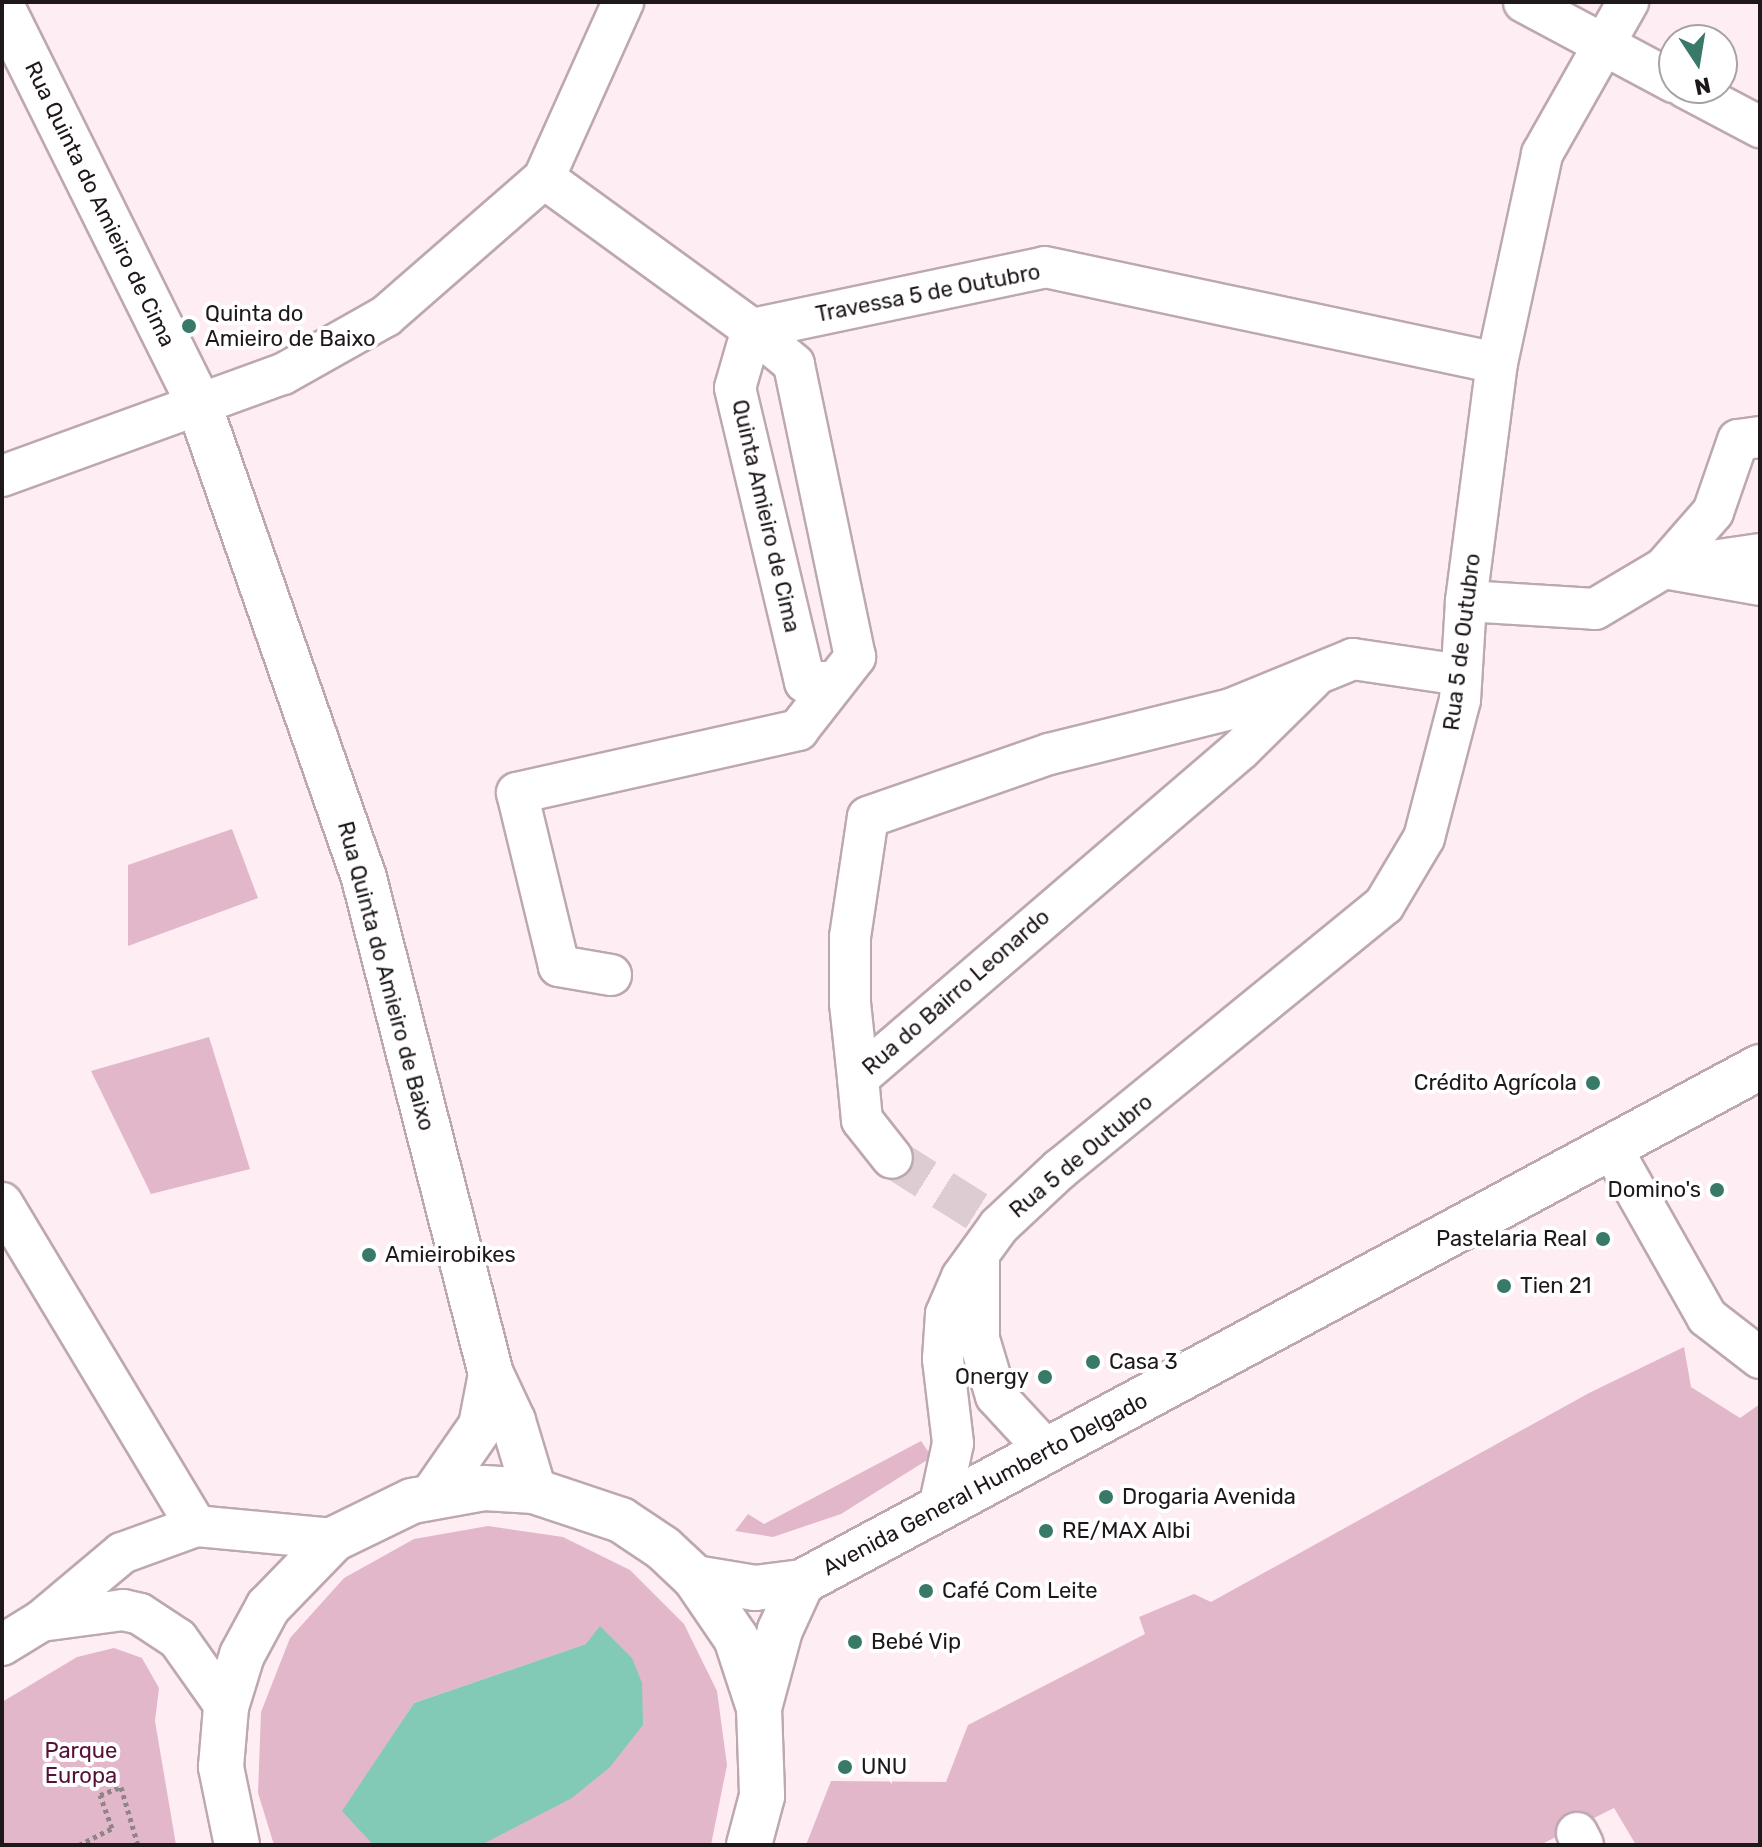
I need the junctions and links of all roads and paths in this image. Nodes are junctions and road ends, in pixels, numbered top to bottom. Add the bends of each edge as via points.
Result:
1 (623, 2) edge
2 (1524, 2) edge
3 (1628, 2) edge
4 (2, 7) edge
5 (1602, 44) junction
6 (1658, 74) edge
7 (1716, 104) edge
8 (1760, 127) edge
9 (544, 178) junction
10 (752, 329) junction
11 (1497, 363) junction
12 (198, 402) junction
13 (1760, 437) edge
14 (2, 476) edge
15 (1760, 554) edge
16 (1664, 568) junction
17 (1760, 585) edge
18 (1466, 601) junction
19 (1461, 675) junction
20 (1312, 679) junction
21 (832, 682) junction
22 (611, 975) dead end
23 (1760, 1067) edge
24 (858, 1078) junction
25 (1612, 1149) junction
26 (892, 1158) tunnel mouth
27 (2, 1203) edge
28 (987, 1231) junction
29 (1760, 1358) edge
30 (491, 1374) junction
31 (1028, 1460) junction
32 (534, 1491) junction
33 (433, 1495) junction
34 (939, 1508) junction
35 (196, 1526) junction
36 (334, 1539) junction
37 (695, 1578) junction
38 (802, 1582) junction
39 (41, 1621) junction
40 (2, 1645) edge
41 (226, 1707) junction
42 (759, 1708) junction
43 (79, 1845) edge
44 (138, 1845) edge
45 (237, 1845) edge
46 (749, 1845) edge

1 - 9 street
2 - 5 street
3 - 5 street, Rua 5 de Outubro
4 - 12 main road, Rua Quinta do Amieiro de Cima
5 - 6 street
5 - 11 street, Rua 5 de Outubro via 1542,154
7 - 8 street
9 - 10 street
9 - 12 street via 386,316 283,374
10 - 11 street, Travessa 5 de Outubro via 1045,267
10 - 21 street via 794,364 855,657
10 - 21 street, Quinta Amieiro de Cima via 735,388 805,682
11 - 18 street, Rua 5 de Outubro
12 - 14 street
12 - 30 main road, Rua Quinta do Amieiro de Baixo via 364,878
13 - 16 street via 1738,440 1713,512
15 - 16 street
16 - 17 street
16 - 18 street via 1595,609
18 - 19 street, Rua 5 de Outubro
19 - 20 street via 1353,659
19 - 28 street, Rua 5 de Outubro via 1446,763 1424,838 1384,905
20 - 24 street, Rua do Bairro Leonardo via 1241,749
20 - 24 street, Rua do Bairro Leonardo via 1231,709 1049,754 868,817 850,937
21 - 22 street via 798,730 517,793 559,966
23 - 25 main road, Avenida General Humberto Delgado
24 - 26 street via 862,1120
25 - 29 street via 1707,1317
25 - 31 main road, Avenida General Humberto Delgado
27 - 35 street
28 - 31 street via 979,1339 1016,1456
28 - 34 street, Rua 5 de Outubro via 946,1314 943,1359 953,1443
30 - 32 main road, Rua Quinta do Amieiro de Baixo via 513,1421
30 - 33 main road, Rua Quinta do Amieiro de Baixo via 481,1426
31 - 34 main road, Avenida General Humberto Delgado
32 - 33 main road via 484,1488
32 - 37 main road via 621,1520
33 - 36 main road
34 - 38 main road, Avenida General Humberto Delgado
35 - 36 street
35 - 39 street via 122,1553
36 - 41 main road via 268,1607 242,1655
37 - 38 main road, Avenida General Humberto Delgado via 755,1588
37 - 42 main road via 736,1638
38 - 42 main road, Avenida General Humberto Delgado via 780,1630
39 - 40 street
39 - 41 street via 123,1610 140,1614 178,1639
41 - 45 main road via 221,1767
42 - 46 main road via 762,1796
43 - 44 path via 112,1828 100,1795 121,1787

